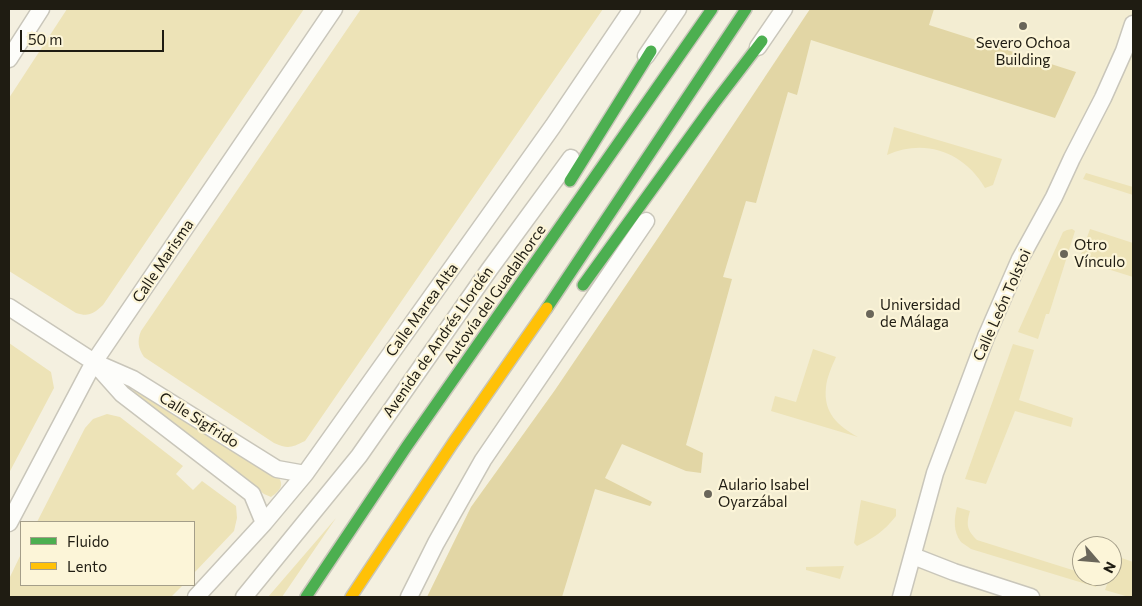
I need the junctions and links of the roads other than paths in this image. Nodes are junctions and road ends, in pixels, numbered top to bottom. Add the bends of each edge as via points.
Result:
1 (42, 9) edge
2 (334, 9) edge
3 (632, 9) edge
4 (678, 9) edge
5 (712, 9) edge
6 (746, 9) edge
7 (784, 9) edge
8 (1133, 24) edge
9 (762, 41) junction
10 (651, 51) junction
11 (9, 59) edge
12 (564, 191) dead end
13 (577, 294) dead end
14 (9, 307) edge
15 (475, 329) dead end
16 (94, 362) junction
17 (474, 433) dead end
18 (407, 446) junction
19 (305, 474) junction
20 (9, 523) edge
21 (264, 523) junction
22 (379, 555) junction
23 (913, 556) junction
24 (196, 597) edge
25 (244, 597) edge
26 (306, 597) edge
27 (351, 597) edge
28 (409, 597) edge
29 (901, 597) edge
30 (1031, 597) edge

1 - 11 street
2 - 16 street, Calle Marisma
3 - 19 street, Calle Marea Alta via 553,126
4 - 10 street, Avenida de Andrés Llordén
5 - 18 highway, Autovía del Guadalhorce
6 - 22 highway
7 - 9 street
8 - 23 street, Calle León Tolstoi via 1103,98 1020,259 986,337 935,473
9 - 13 highway
9 - 28 street via 651,213 483,460
10 - 12 highway
10 - 25 street, Avenida de Andrés Llordén via 488,270 359,456
14 - 16 street, Calle Sigfrido
15 - 18 highway
16 - 19 street, Calle Sigfrido via 133,378 277,470
16 - 20 street, Calle Marisma
16 - 21 street, Calle Sigfrido via 122,394 252,494
17 - 22 highway
18 - 26 highway, Autovía del Guadalhorce
19 - 21 street, Calle Marea Alta
21 - 24 street, Calle Marea Alta
22 - 27 highway
23 - 29 street, Calle León Tolstoi
23 - 30 street

